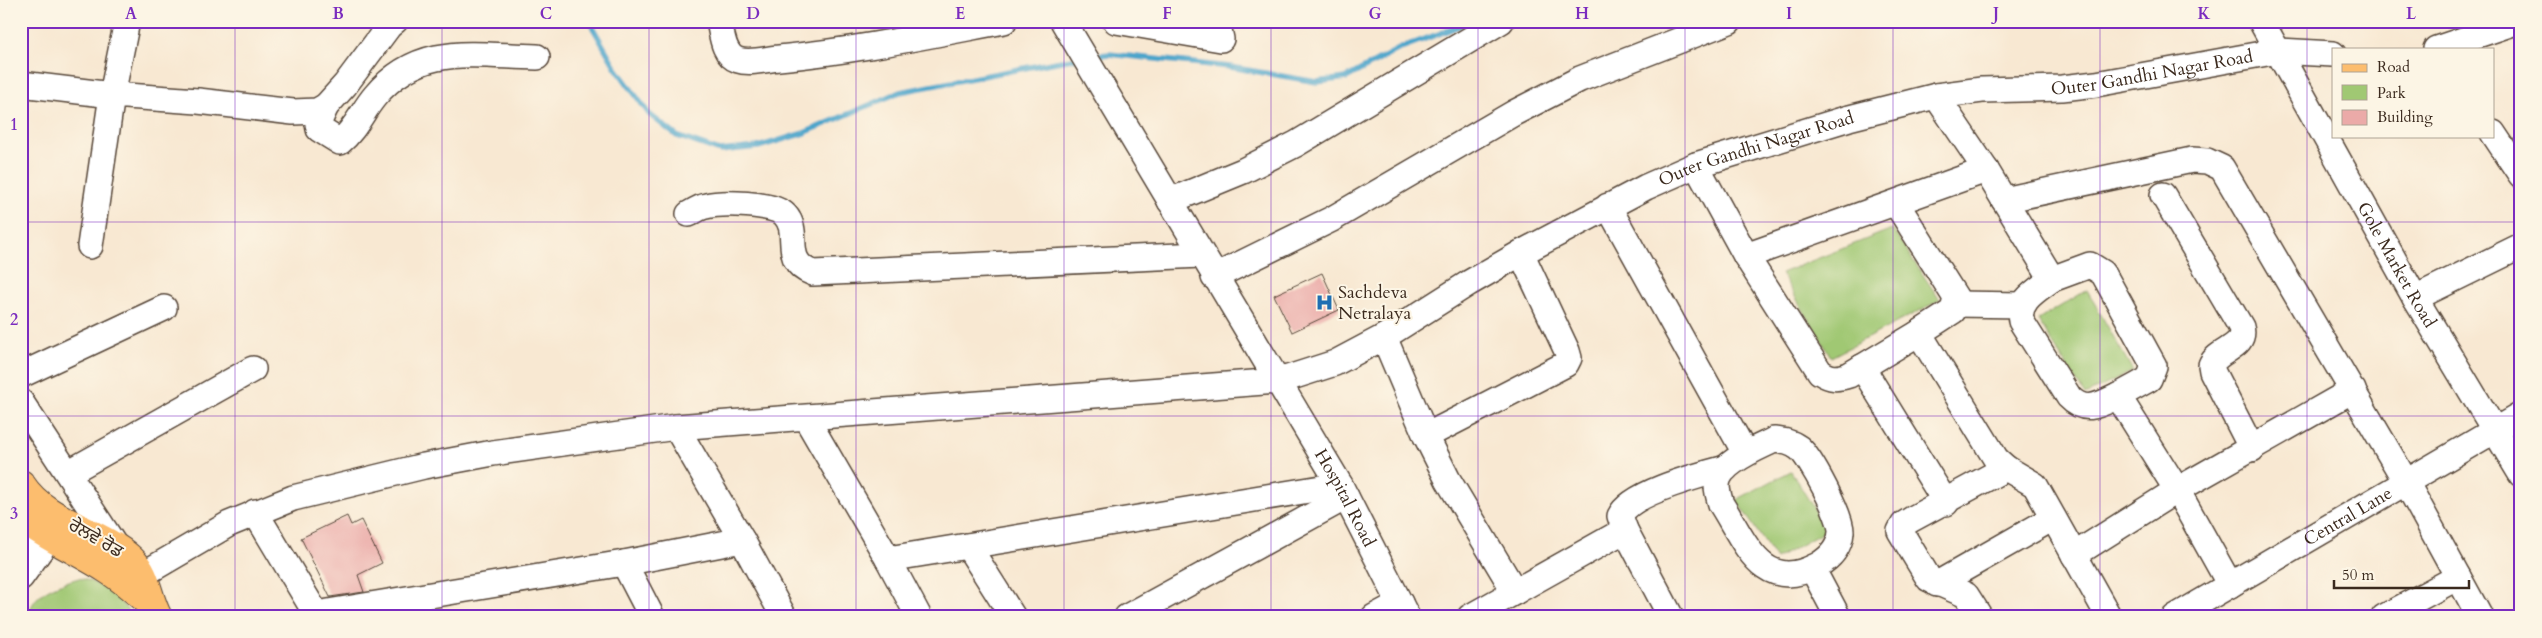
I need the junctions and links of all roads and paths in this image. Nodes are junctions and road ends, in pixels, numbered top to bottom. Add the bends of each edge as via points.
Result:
1 (127, 21) edge
2 (395, 21) edge
3 (719, 21) edge
4 (1004, 21) edge
5 (1116, 21) edge
6 (1217, 21) edge
7 (1729, 21) edge
8 (2261, 21) edge
9 (2520, 21) edge
10 (1489, 23) edge
11 (1065, 24) edge
12 (2441, 48) edge
13 (2278, 51) junction
14 (2332, 54) edge
15 (537, 57) dead end
16 (21, 84) edge
17 (112, 95) junction
18 (1936, 96) junction
19 (326, 106) junction
20 (2494, 134) edge
21 (1696, 165) junction
22 (1986, 170) junction
23 (2521, 175) edge
24 (2162, 195) dead end
25 (2004, 200) junction
26 (1170, 201) junction
27 (1896, 203) junction
28 (1608, 206) junction
29 (688, 214) dead end
30 (90, 246) dead end
31 (2521, 246) edge
32 (1521, 253) junction
33 (1201, 255) junction
34 (1746, 256) junction
35 (1214, 276) junction
36 (2052, 279) junction
37 (2416, 298) junction
38 (1956, 304) junction
39 (2022, 305) junction
40 (164, 308) dead end
41 (1920, 333) junction
42 (1384, 337) junction
43 (1862, 367) junction
44 (253, 369) dead end
45 (21, 375) edge
46 (1279, 381) junction
47 (2353, 390) junction
48 (2118, 396) junction
49 (21, 402) edge
50 (2521, 415) edge
51 (806, 418) junction
52 (676, 427) junction
53 (2496, 429) junction
54 (1426, 436) junction
55 (2252, 449) junction
56 (1736, 461) junction
57 (2006, 468) junction
58 (68, 473) junction
59 (2521, 474) edge
60 (2406, 482) junction
61 (21, 484) edge
62 (2177, 490) junction
63 (1343, 491) junction
64 (1946, 503) junction
65 (255, 512) junction
66 (2053, 518) junction
67 (38, 525) edge
68 (1625, 530) junction
69 (742, 540) junction
70 (968, 546) junction
71 (117, 549) junction
72 (2074, 555) junction
73 (888, 559) junction
74 (624, 563) junction
75 (1812, 568) junction
76 (21, 576) edge
77 (2458, 577) junction
78 (136, 579) junction
79 (1937, 584) junction
80 (2230, 585) junction
81 (1515, 592) junction
82 (1404, 610) edge
83 (155, 611) edge
84 (1972, 614) edge
85 (317, 615) edge
86 (1668, 616) edge
87 (652, 617) edge
88 (784, 617) edge
89 (919, 617) edge
90 (1012, 617) edge
91 (1127, 617) edge
92 (1374, 617) edge
93 (1470, 617) edge
94 (1838, 617) edge
95 (2109, 617) edge
96 (2174, 617) edge
97 (2384, 617) edge
98 (2480, 617) edge

1 - 17 street
2 - 19 street
3 - 4 street via 730,56 749,62
5 - 6 street via 1221,39
7 - 35 street via 1580,79 1514,113 1332,220
8 - 13 street, Gole Market Road
9 - 12 street
10 - 26 street via 1296,144 1243,171
11 - 26 street, Hospital Road
13 - 14 street, Outer Gandhi Nagar Road
13 - 18 street, Outer Gandhi Nagar Road via 2088,85 1982,90
13 - 37 street, Gole Market Road
15 - 19 street via 426,59 386,84 340,142 318,124
16 - 17 street
17 - 19 street via 293,112 317,111
17 - 30 street
18 - 21 street, Outer Gandhi Nagar Road via 1849,118
18 - 22 street
20 - 23 street
21 - 28 street, Outer Gandhi Nagar Road
21 - 34 street
22 - 25 street
22 - 27 street
24 - 55 street via 2241,327 2242,338 2238,344 2220,354 2211,366
25 - 36 street
25 - 47 street via 2192,160 2216,164 2229,177
26 - 33 street, Hospital Road
27 - 34 street
27 - 38 street via 1956,298
28 - 32 street, Outer Gandhi Nagar Road
28 - 56 street
29 - 33 street via 713,204 774,208 789,222 794,258 799,266 813,273
31 - 37 street
32 - 42 street, Outer Gandhi Nagar Road
32 - 54 street via 1567,351 1569,358 1566,364
33 - 35 street, Hospital Road
34 - 43 street via 1820,372 1838,379
35 - 46 street, Hospital Road
36 - 39 street
36 - 48 street via 2090,265 2103,273 2154,366 2149,379
37 - 53 street, Gole Market Road
38 - 39 street
38 - 41 street via 1944,318
39 - 48 street via 2021,321 2075,403 2085,408 2095,407
40 - 45 street
41 - 43 street
41 - 57 street via 1987,446
42 - 46 street, Outer Gandhi Nagar Road via 1335,363
42 - 54 street
43 - 64 street
44 - 58 street
46 - 51 street, Outer Gandhi Nagar Road
46 - 63 street, Hospital Road
47 - 55 street
47 - 60 street
48 - 62 street
49 - 58 street
50 - 53 street, Central Lane
51 - 52 street, Outer Gandhi Nagar Road
51 - 73 street
52 - 65 street, Outer Gandhi Nagar Road via 424,466 293,498
52 - 69 street
53 - 59 street, Gole Market Road
53 - 60 street, Central Lane
54 - 81 street via 1452,487
55 - 62 street
56 - 68 street via 1631,504 1620,516
56 - 75 street via 1717,483 1718,494 1755,559 1769,571 1781,573
56 - 75 street via 1774,440 1787,441 1807,456 1839,518 1842,532 1834,552
57 - 64 street
57 - 66 street via 2036,485
58 - 71 street
60 - 77 street
60 - 80 street, Central Lane
61 - 67 main road, ਰੇਲਵੇ ਰੋਡ
62 - 72 street
62 - 80 street
63 - 70 street
63 - 82 street, Hospital Road
63 - 91 street
64 - 79 street via 1904,524 1900,531 1923,571
65 - 78 street, Outer Gandhi Nagar Road
65 - 85 street
66 - 72 street
66 - 79 street
67 - 71 main road, ਰੇਲਵੇ ਰੋਡ
67 - 76 street
67 - 78 main road
68 - 81 street
68 - 86 street
69 - 74 street
69 - 88 street
70 - 73 street
70 - 90 street
71 - 78 main road, ਰੇਲਵੇ ਰੋਡ via 131,559
72 - 95 street
73 - 89 street
74 - 85 street
74 - 87 street
75 - 94 street
77 - 97 street
77 - 98 street
78 - 83 main road
79 - 84 street via 1966,594
80 - 96 street, Central Lane
81 - 93 street
82 - 92 street

